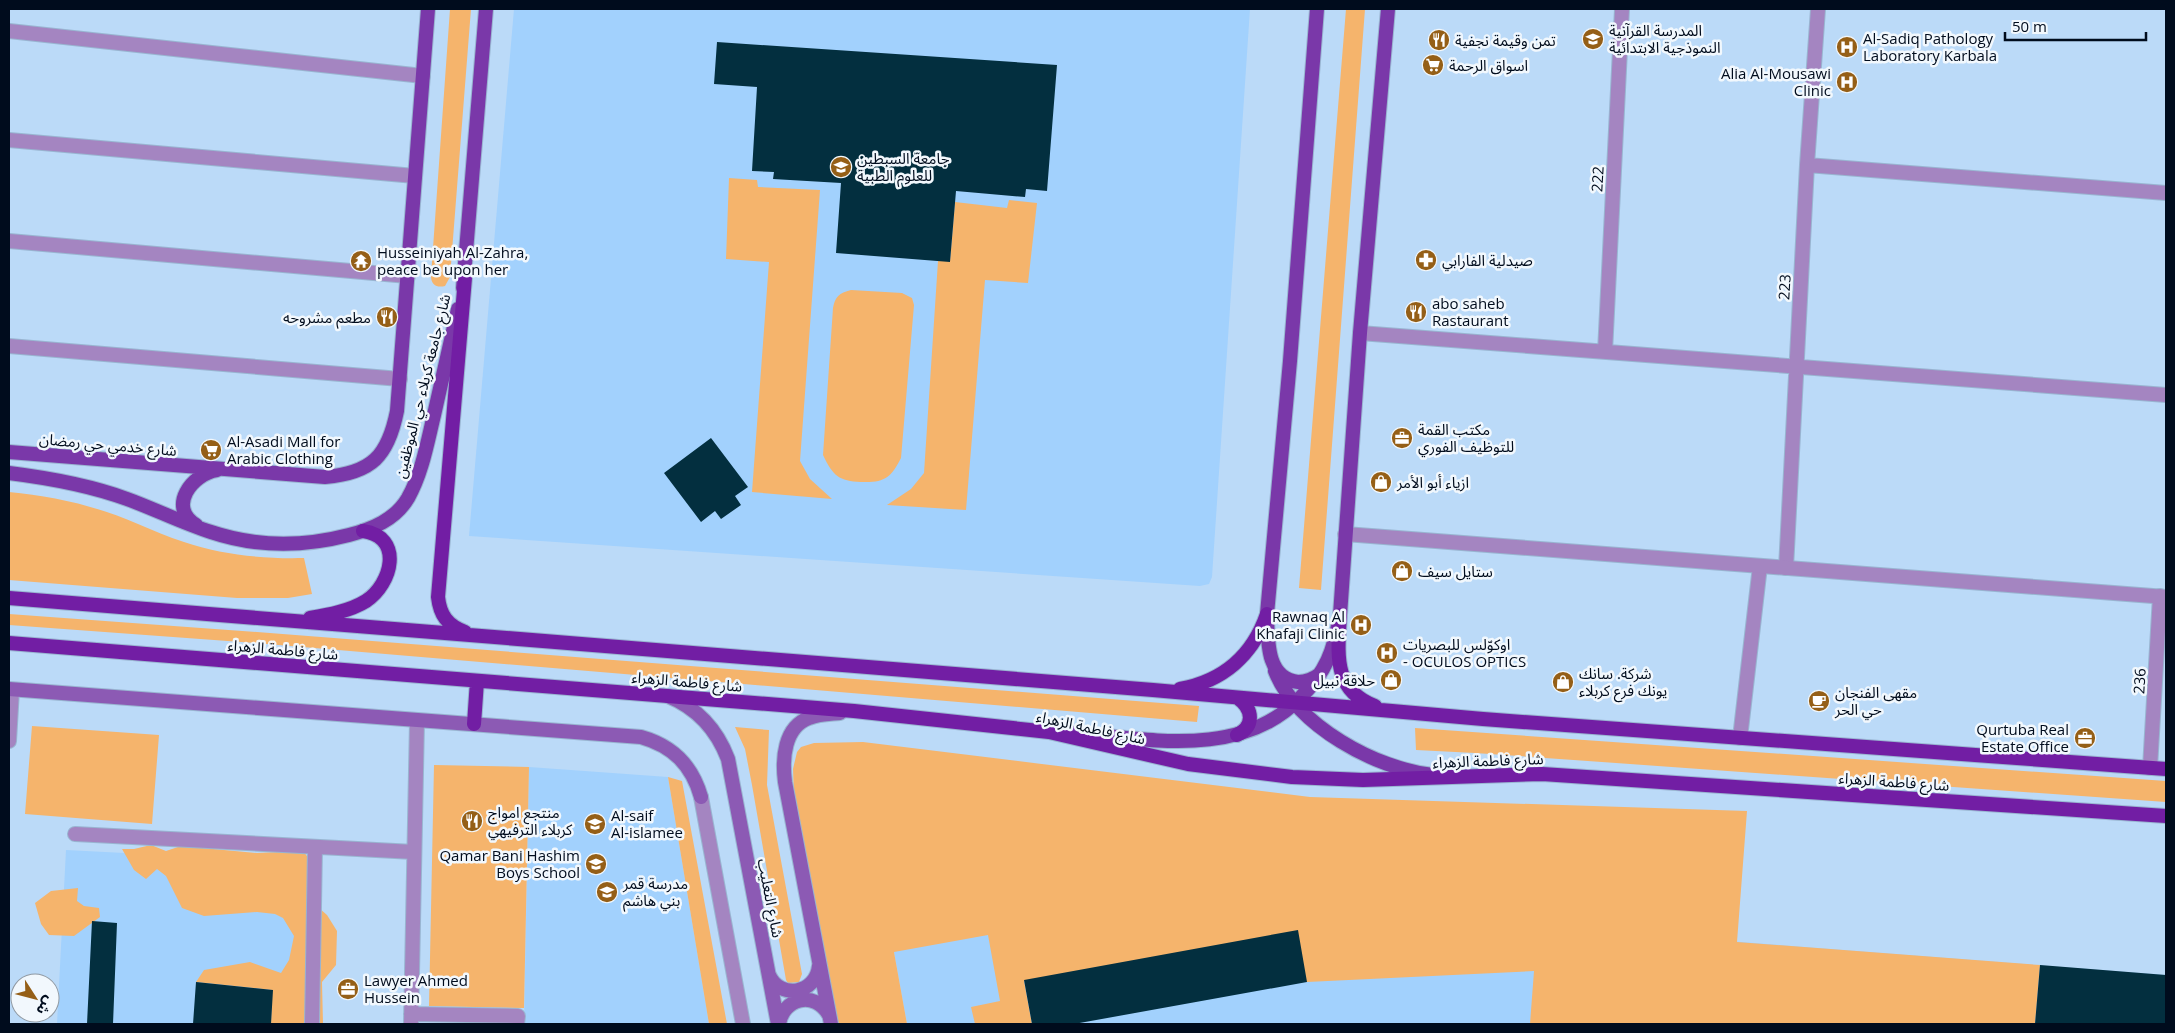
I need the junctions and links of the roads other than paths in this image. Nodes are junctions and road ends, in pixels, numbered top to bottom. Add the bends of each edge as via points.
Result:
1 (428, 9) edge
2 (486, 9) edge
3 (1317, 9) edge
4 (1388, 9) edge
5 (1622, 9) edge
6 (1818, 9) edge
7 (9, 31) edge
8 (423, 76) junction
9 (9, 140) edge
10 (1807, 165) junction
11 (415, 176) junction
12 (2166, 193) edge
13 (9, 241) edge
14 (408, 276) junction
15 (465, 278) junction
16 (1360, 333) junction
17 (9, 346) edge
18 (1605, 352) junction
19 (1796, 367) junction
20 (400, 379) junction
21 (2166, 395) edge
22 (9, 452) edge
23 (220, 469) junction
24 (9, 473) edge
25 (325, 477) joint
26 (363, 531) junction
27 (210, 532) junction
28 (1345, 534) junction
29 (1760, 566) junction
30 (1786, 568) junction
31 (2163, 597) edge
32 (9, 598) edge
33 (1267, 614) junction
34 (1340, 615) junction
35 (295, 621) junction
36 (482, 636) junction
37 (9, 644) edge
38 (1270, 656) junction
39 (1322, 672) junction
40 (477, 681) junction
41 (10, 690) edge
42 (1153, 690) junction
43 (667, 696) junction
44 (1238, 698) junction
45 (1295, 704) junction
46 (854, 711) junction
47 (1398, 712) junction
48 (417, 721) junction
49 (474, 724) junction
50 (1049, 732) junction
51 (1237, 735) junction
52 (1740, 738) junction
53 (9, 741) edge
54 (2150, 768) junction
55 (2166, 769) edge
56 (1455, 776) junction
57 (701, 797) joint
58 (2166, 816) edge
59 (75, 834) dead end
60 (315, 847) junction
61 (414, 852) junction
62 (819, 965) junction
63 (769, 974) junction
64 (411, 1019) edge
65 (830, 1020) edge
66 (312, 1024) edge
67 (517, 1024) edge
68 (743, 1024) edge
69 (779, 1024) edge

1 - 8 main road, شارع جامعة كربلاء حي الموظفين
2 - 15 main road, شارع جامعة كربلاء حي الموظفين
3 - 33 main road
4 - 16 main road
5 - 18 street, 222
6 - 10 street, 223
7 - 8 street
8 - 11 main road, شارع جامعة كربلاء حي الموظفين
9 - 11 street
10 - 12 street
10 - 19 street, 223
11 - 14 main road, شارع جامعة كربلاء حي الموظفين
13 - 14 street
14 - 20 main road, شارع جامعة كربلاء حي الموظفين
15 - 26 main road, شارع جامعة كربلاء حي الموظفين via 419,475 407,498 391,517
15 - 36 highway via 438,597 439,608 448,623 464,632
16 - 18 street
16 - 28 main road
17 - 20 street
18 - 19 street
19 - 21 street
19 - 30 street, 223
20 - 25 main road, شارع جامعة كربلاء حي الموظفين via 393,429 379,458 342,476
22 - 23 main road, شارع خدمي حي رمضان
23 - 25 main road, شارع خدمي حي رمضان
23 - 27 main road via 197,480 185,493 183,501 182,508 188,519
24 - 27 main road, شارع جامعة كربلاء حي الموظفين via 62,481 117,496
26 - 27 main road, شارع جامعة كربلاء حي الموظفين via 335,538 277,544
26 - 35 highway via 380,538 389,551 390,565 381,586 359,605
28 - 29 street
28 - 34 main road
29 - 30 street
29 - 52 street
30 - 31 street
31 - 54 street, 236
32 - 35 highway, شارع فاطمة الزهراء
33 - 38 main road
33 - 42 highway via 1250,648 1230,668 1193,686
34 - 39 main road via 1334,645
34 - 47 highway via 1339,661 1346,686 1368,704
35 - 36 highway, شارع فاطمة الزهراء
36 - 42 highway, شارع فاطمة الزهراء
37 - 40 highway, شارع فاطمة الزهراء
38 - 39 main road via 1276,670 1295,681 1310,680
38 - 45 main road via 1277,676
39 - 45 main road
40 - 43 highway, شارع فاطمة الزهراء
40 - 49 highway
41 - 48 main road
41 - 53 street
42 - 44 highway, شارع فاطمة الزهراء
43 - 46 highway, شارع فاطمة الزهراء
43 - 63 main road, شارع التعليب via 691,709 710,728 725,751
44 - 45 highway, شارع فاطمة الزهراء
44 - 51 highway via 1248,708 1250,719 1248,727
45 - 47 highway, شارع فاطمة الزهراء
45 - 51 main road via 1265,725
45 - 56 main road via 1345,743 1379,760 1429,774
46 - 50 highway, شارع فاطمة الزهراء
46 - 62 main road via 810,717 798,724 785,749 785,782
47 - 52 highway, شارع فاطمة الزهراء
48 - 49 main road
48 - 61 street
49 - 57 main road via 654,740 684,762
50 - 51 main road via 1153,740
50 - 56 highway, شارع فاطمة الزهراء via 1188,764 1262,775 1363,780
52 - 54 highway, شارع فاطمة الزهراء
54 - 55 highway, شارع فاطمة الزهراء
56 - 58 highway, شارع فاطمة الزهراء via 1542,774
57 - 68 street
59 - 60 street
60 - 61 street
60 - 66 street
61 - 64 street
62 - 63 main road via 812,983 795,992 777,986
62 - 65 main road
63 - 69 main road, شارع التعليب
64 - 67 street via 518,1016
65 - 69 main road via 824,1007 801,1000 784,1010

